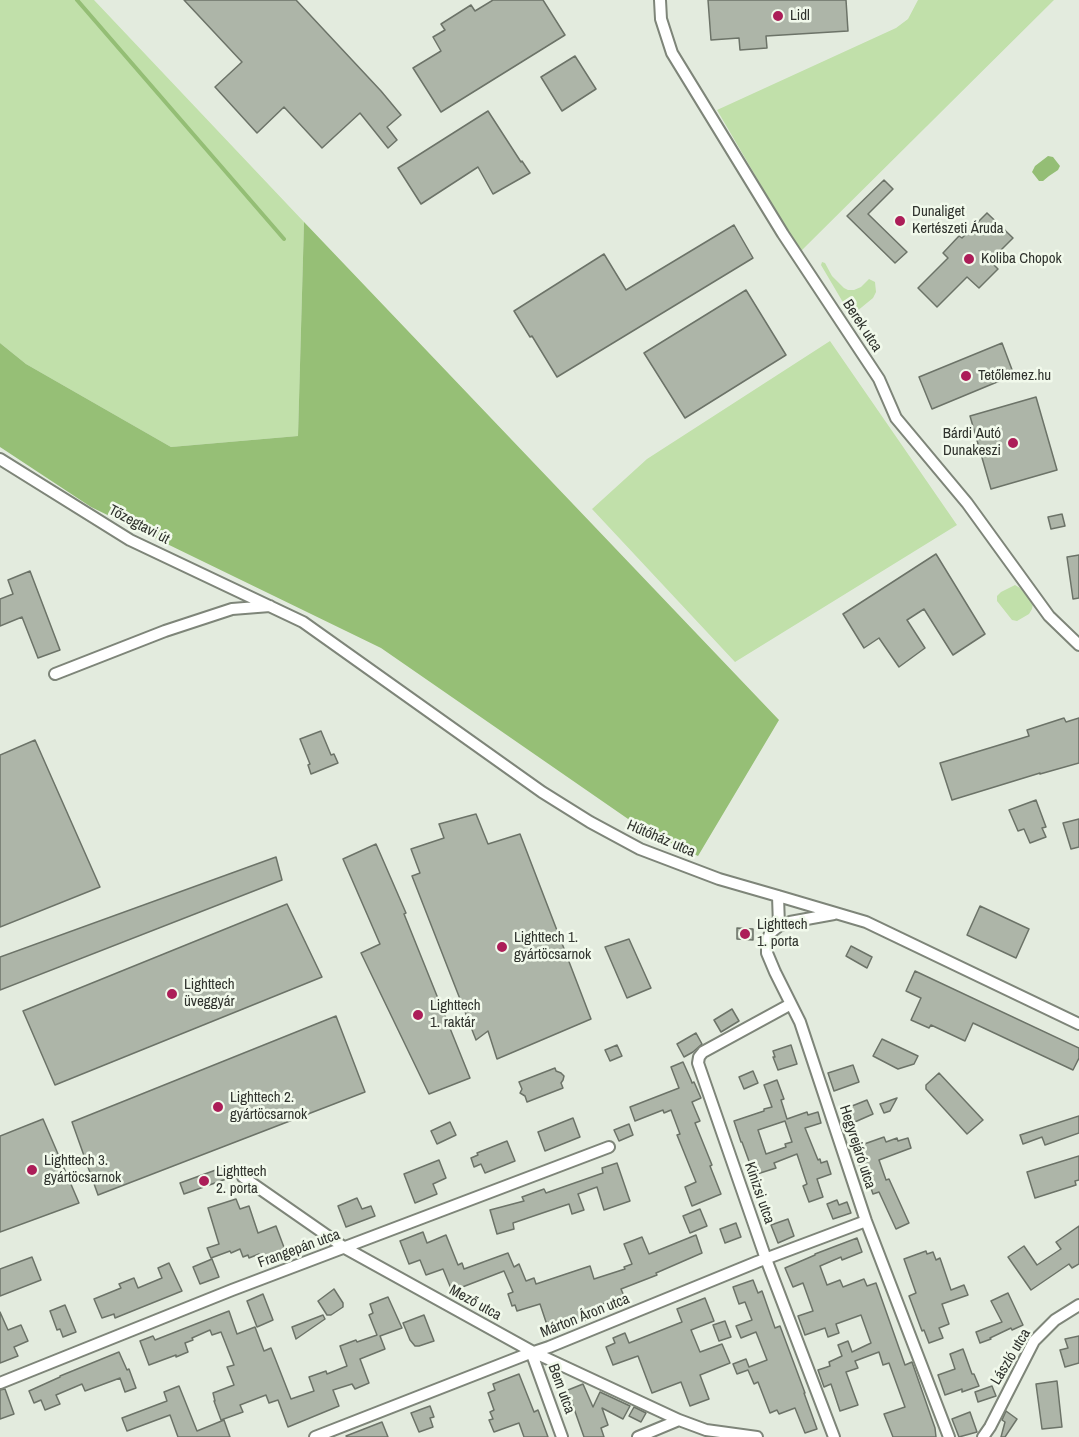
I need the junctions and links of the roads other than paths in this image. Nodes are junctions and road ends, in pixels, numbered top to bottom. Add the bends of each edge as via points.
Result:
1 (660, 0) edge
2 (0, 459) edge
3 (271, 606) junction
4 (1079, 645) edge
5 (55, 675) dead end
6 (778, 896) junction
7 (838, 914) junction
8 (779, 926) junction
9 (791, 1004) junction
10 (1079, 1024) edge
11 (609, 1148) dead end
12 (243, 1177) dead end
13 (866, 1221) junction
14 (345, 1248) junction
15 (766, 1258) junction
16 (1079, 1305) edge
17 (533, 1352) junction
18 (0, 1383) edge
19 (679, 1420) junction
20 (707, 1433) edge
21 (315, 1437) edge
22 (562, 1437) edge
23 (638, 1437) edge
24 (757, 1437) edge
25 (834, 1437) edge
26 (949, 1437) edge
27 (982, 1437) edge

1 - 4 street, Berek utca via 672,53 783,234 879,380 896,418 967,503 1049,616
2 - 3 street, Tőzegtavi út via 130,540
3 - 5 street via 232,609
3 - 6 street, Hűtőház utca via 303,622 590,822 640,849
6 - 7 street, Hűtőház utca
6 - 8 street
7 - 8 street
7 - 10 street, Hűtőház utca via 866,922
8 - 9 street, Hegyrejáró utca via 770,933 767,953
9 - 13 street, Hegyrejáró utca
9 - 15 street, Kinizsi utca via 703,1052 698,1063
11 - 14 street, Frangepán utca
12 - 14 street, Mező utca
13 - 15 street, Márton Áron utca
13 - 26 street, Hegyrejáró utca
14 - 17 street, Mező utca
14 - 18 street, Frangepán utca
15 - 17 street, Márton Áron utca
15 - 25 street, Kinizsi utca
16 - 27 street, László utca via 1055,1320 1034,1341
17 - 19 street, Mező utca
17 - 21 street, Márton Áron utca
17 - 22 street, Bem utca
19 - 20 street, Mező utca
19 - 23 street
20 - 24 street, Mező utca

